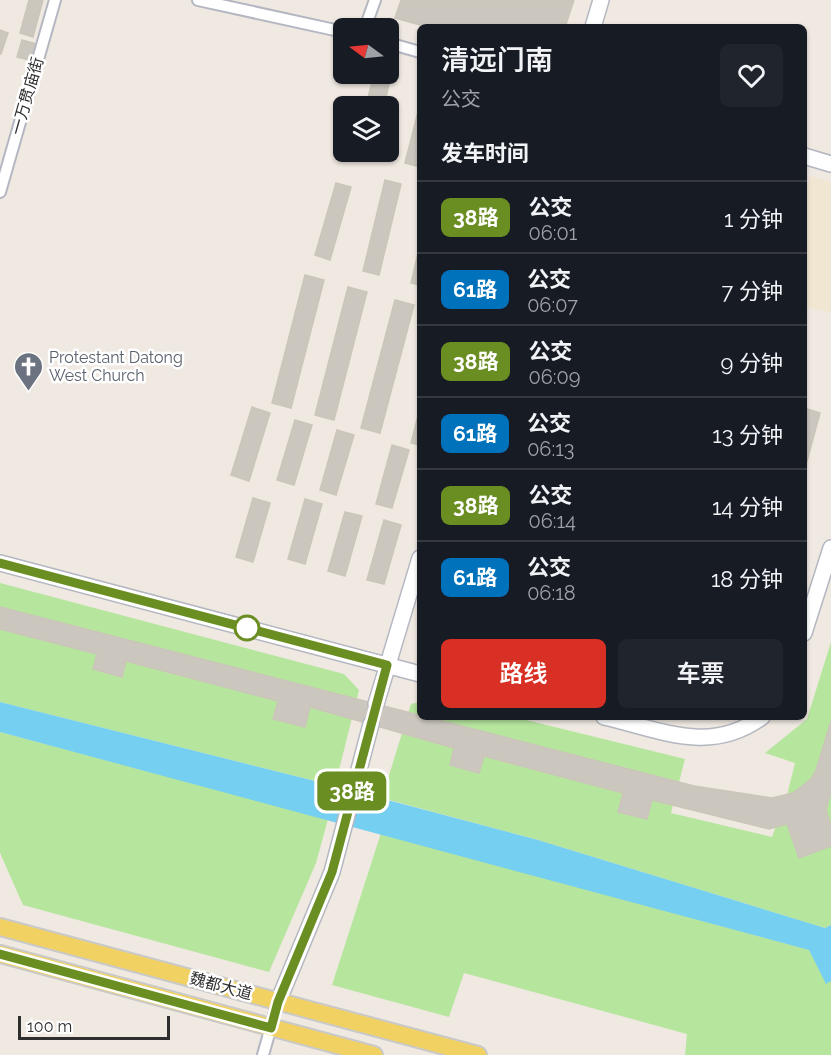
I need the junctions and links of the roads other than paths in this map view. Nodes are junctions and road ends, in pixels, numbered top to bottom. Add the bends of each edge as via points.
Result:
1 (55, 0) edge
2 (198, 0) edge
3 (375, 0) edge
4 (602, 0) edge
5 (369, 18) edge
6 (594, 24) edge
7 (333, 30) edge
8 (399, 46) edge
9 (417, 51) edge
10 (807, 157) edge
11 (831, 164) edge
12 (0, 192) edge
13 (831, 548) edge
14 (0, 564) edge
15 (417, 568) edge
16 (807, 624) edge
17 (387, 665) junction
18 (417, 673) edge
19 (376, 704) dead end
20 (617, 720) edge
21 (758, 720) edge
22 (370, 723) dead end
23 (0, 927) edge
24 (0, 954) edge
25 (278, 1002) junction
26 (271, 1028) junction
27 (263, 1055) edge
28 (374, 1055) edge
29 (478, 1055) edge

1 - 12 street, 一万贯庙街
2 - 7 street
3 - 5 street
4 - 6 main road
8 - 9 street
10 - 11 main road
13 - 16 main road
14 - 17 main road
15 - 17 main road
17 - 18 main road
17 - 19 main road
20 - 21 main road via 696,738 721,737
22 - 25 main road via 332,872
23 - 25 main road, 魏都大道
24 - 26 main road, 魏都大道
25 - 26 street
25 - 29 main road, 魏都大道
26 - 27 street
26 - 28 main road, 魏都大道

